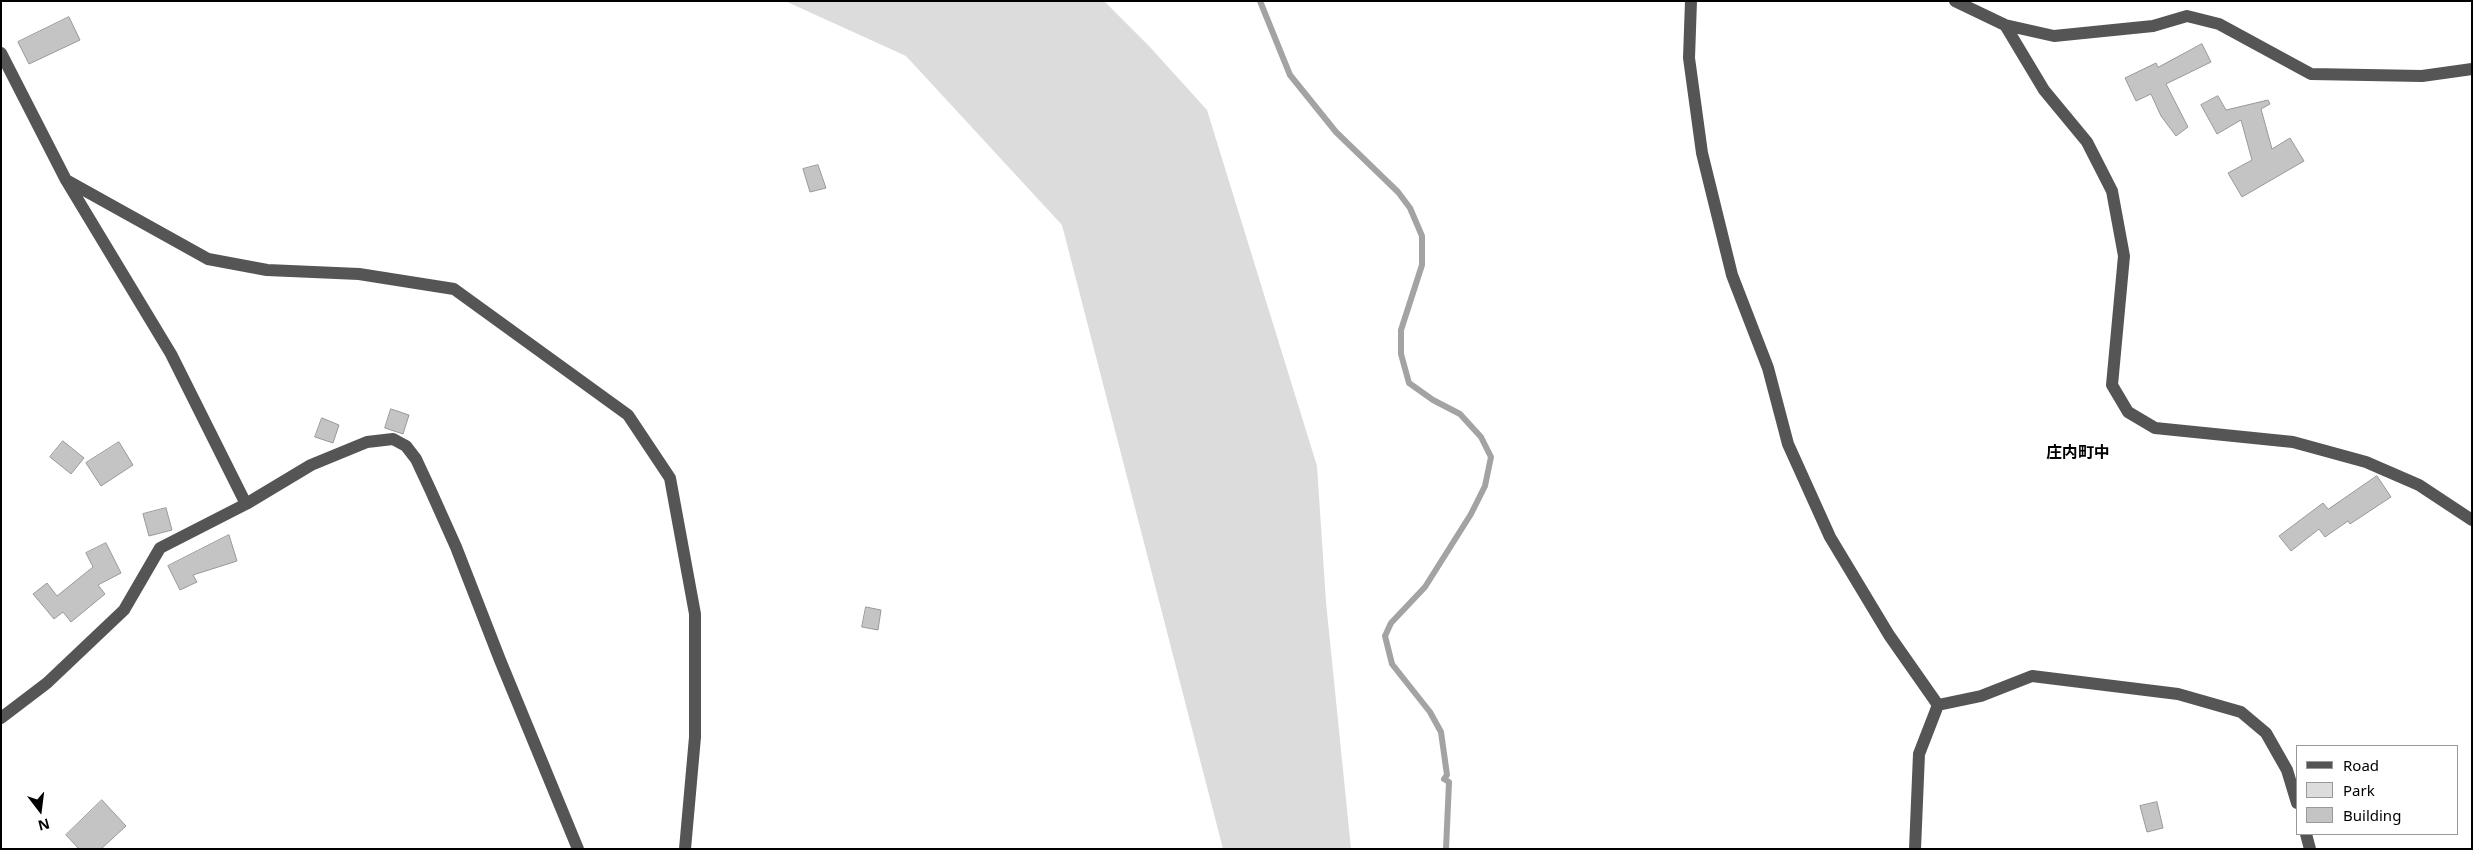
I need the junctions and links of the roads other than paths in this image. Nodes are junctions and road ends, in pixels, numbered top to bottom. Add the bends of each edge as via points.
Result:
1 (1691, 1) edge
2 (1955, 1) edge
3 (2004, 25) junction
4 (1, 53) edge
5 (2472, 69) edge
6 (66, 180) junction
7 (246, 504) junction
8 (2472, 520) edge
9 (1938, 705) junction
10 (1, 718) edge
11 (2296, 800) edge
12 (2306, 835) edge
13 (578, 849) edge
14 (684, 849) edge
15 (1915, 849) edge
16 (2310, 849) edge

1 - 9 street via 1689,58 1702,154 1732,275 1768,368 1788,444 1830,537 1889,635
2 - 3 street
3 - 5 street via 2054,36 2153,26 2187,16 2219,24 2311,74 2422,76
3 - 8 street via 2044,90 2087,142 2112,191 2124,256 2112,386 2128,412 2154,428 2293,442 2366,462 2418,485
4 - 6 street
6 - 7 street via 171,354
6 - 14 street via 208,259 267,270 358,274 454,289 628,414 670,478 695,614 695,738
7 - 10 street via 160,548 124,610 47,683
7 - 13 street via 311,465 368,442 393,439 406,446 416,459 456,546
9 - 11 street via 1981,696 2032,676 2187,697 2241,712 2266,733 2287,770
9 - 15 street via 1920,754
12 - 16 street

